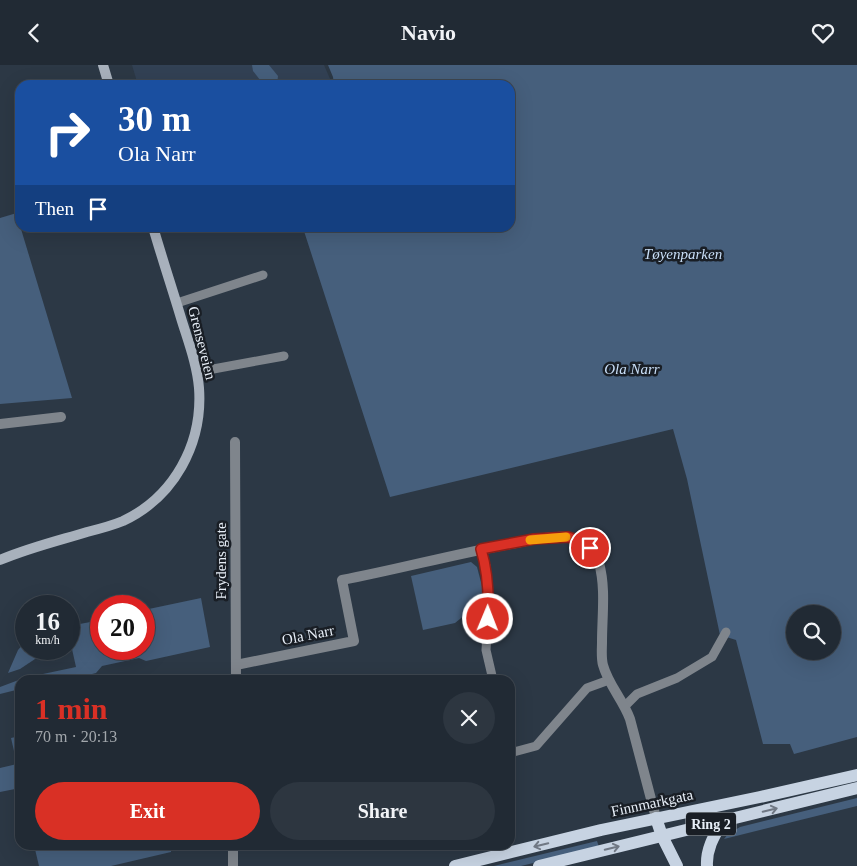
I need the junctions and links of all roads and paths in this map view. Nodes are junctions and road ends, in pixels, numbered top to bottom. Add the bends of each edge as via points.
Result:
1 (103, 65) edge
2 (108, 80) edge
3 (155, 232) edge
4 (263, 275) dead end
5 (176, 303) junction
6 (284, 356) dead end
7 (196, 372) junction
8 (61, 417) dead end
9 (0, 424) edge
10 (235, 442) dead end
11 (481, 549) junction
12 (0, 560) edge
13 (726, 632) dead end
14 (236, 665) junction
15 (236, 675) edge
16 (492, 675) edge
17 (610, 679) junction
18 (625, 706) junction
19 (515, 750) edge
20 (857, 775) edge
21 (857, 788) edge
22 (656, 819) junction
23 (722, 822) junction
24 (662, 836) junction
25 (233, 850) edge
26 (564, 860) junction
27 (233, 866) edge
28 (455, 866) edge
29 (539, 866) edge
30 (580, 866) edge
31 (678, 866) edge
32 (707, 866) edge

1 - 2 main road
3 - 5 main road, Grenseveien
4 - 5 lane
5 - 7 main road, Grenseveien
6 - 7 lane
7 - 12 main road, Grenseveien via 199,412 188,456 152,503 108,527
8 - 9 street
10 - 14 street, Frydens gate
11 - 14 street, Ola Narr via 342,580 354,641
11 - 16 lane via 489,599 486,650
11 - 17 street, Ola Narr via 534,539 568,537 590,548 598,561 602,581 602,664
13 - 18 lane via 712,657 677,678 637,694
14 - 15 street, Frydens gate
17 - 18 street, Ola Narr
17 - 19 lane via 587,688 536,746
18 - 22 street, Ola Narr
20 - 22 main road, Finnmarkgata / Ring 2
23 -> 21 main road, Ring 2
22 - 24 main road
22 -> 28 main road, Finnmarkgata / Ring 2
23 - 24 main road, Ring 2
23 - 32 main road via 709,846
26 -> 24 main road, Ring 2
24 - 31 main road
25 - 27 street
26 - 29 main road, Ring 2
26 - 30 main road

